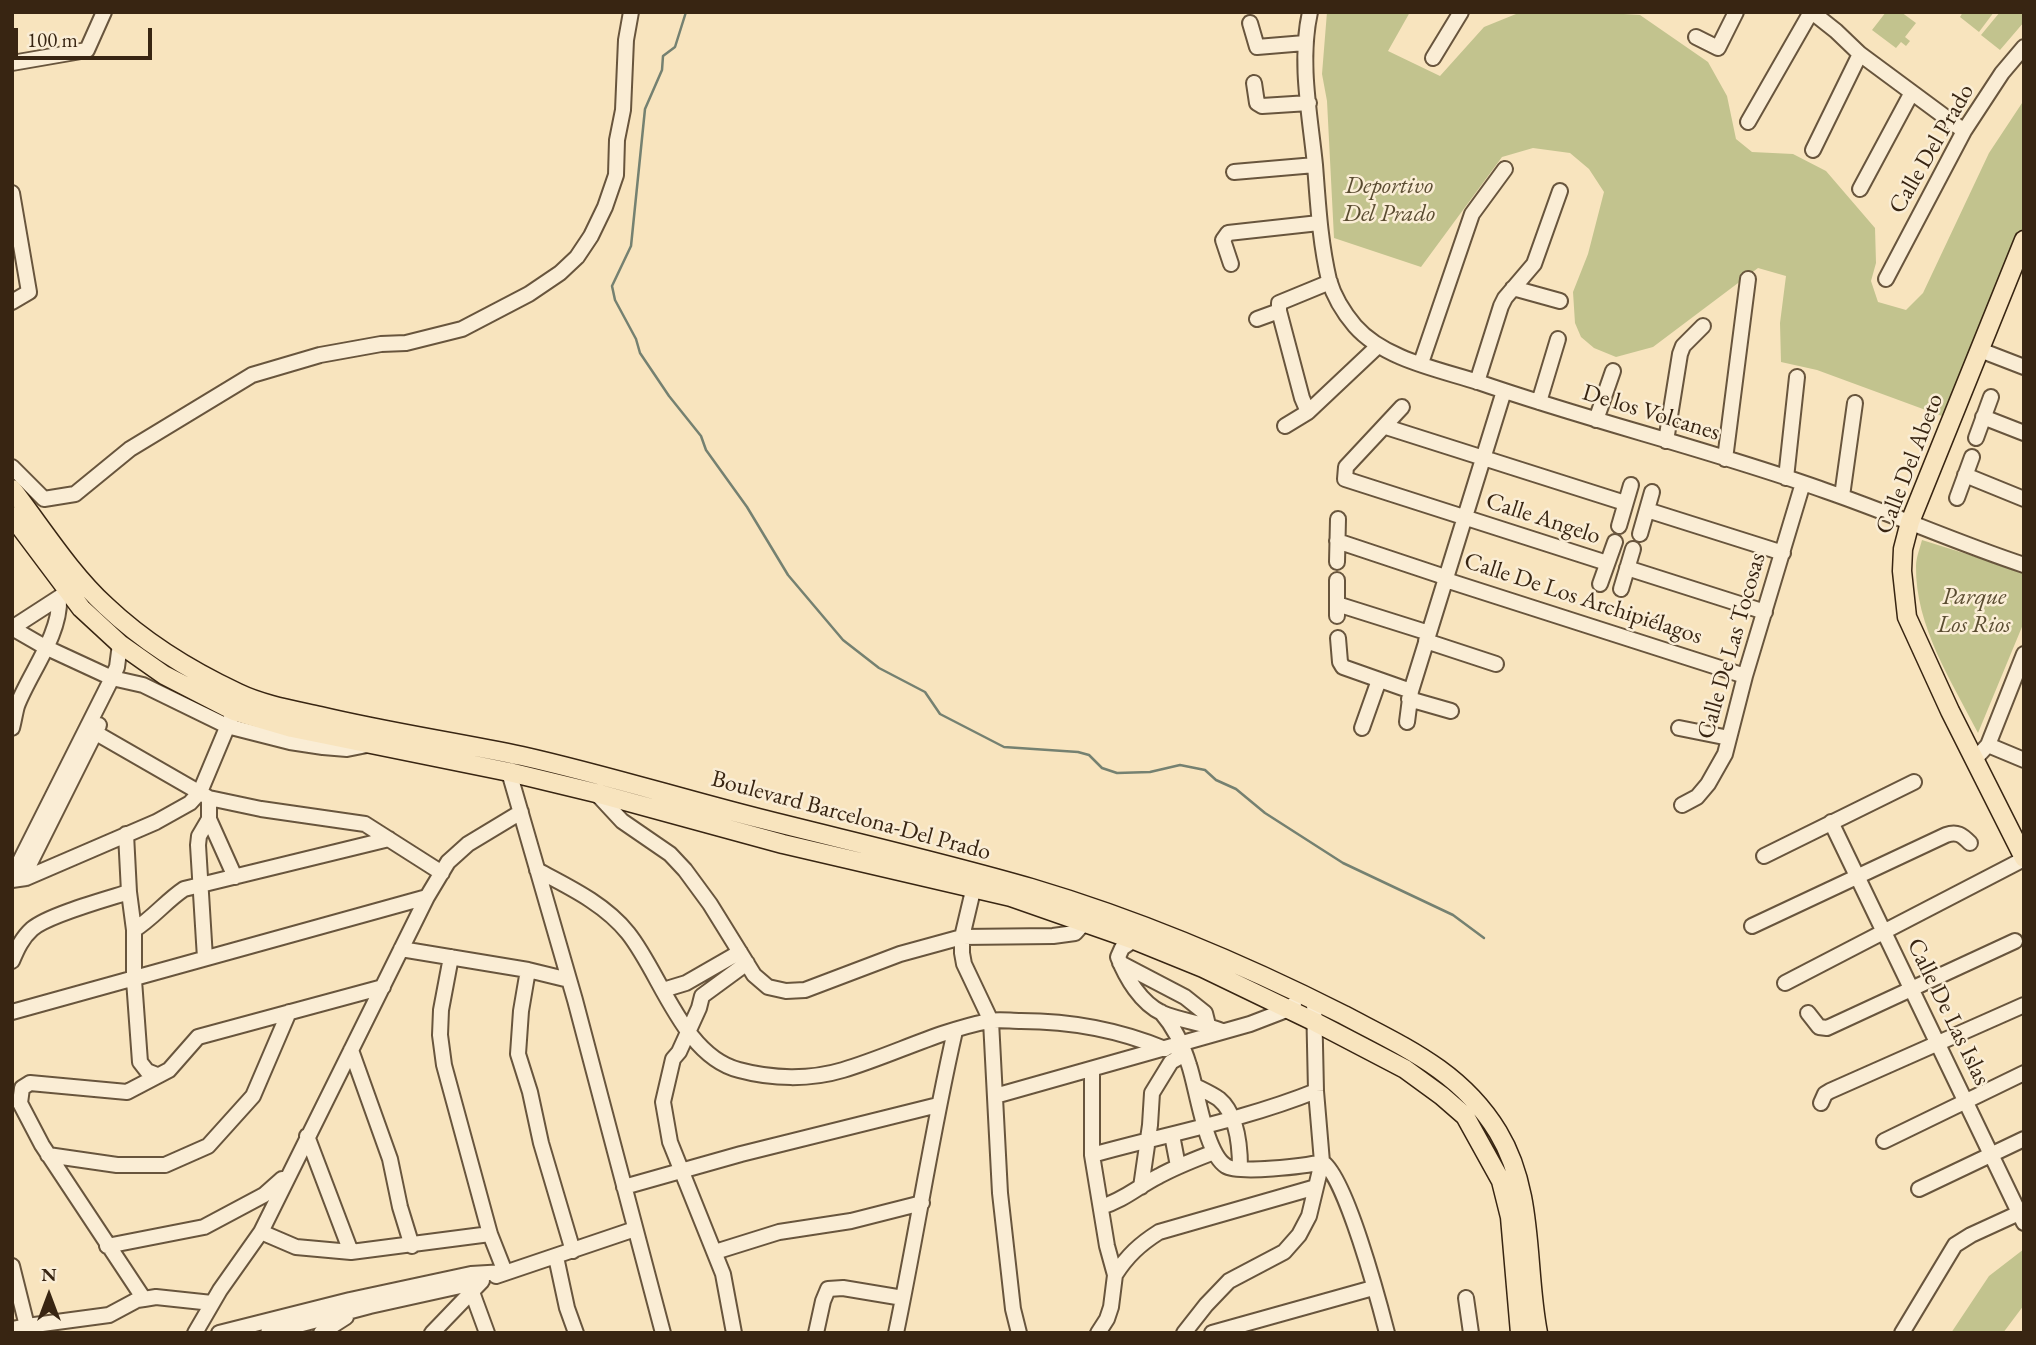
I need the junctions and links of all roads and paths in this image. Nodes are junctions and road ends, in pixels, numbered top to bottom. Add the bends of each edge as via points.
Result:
1 (104, 12) edge
2 (631, 12) edge
3 (1310, 12) edge
4 (1461, 12) edge
5 (1735, 12) edge
6 (1811, 12) edge
7 (1250, 23) dead end
8 (1696, 37) dead end
9 (1305, 43) junction
10 (2024, 47) edge
11 (1860, 54) junction
12 (1433, 58) dead end
13 (12, 63) edge
14 (1254, 83) dead end
15 (1912, 94) junction
16 (1309, 103) junction
17 (1748, 122) dead end
18 (1964, 131) junction
19 (1813, 150) dead end
20 (1315, 165) junction
21 (1506, 169) dead end
22 (1234, 172) dead end
23 (1860, 189) dead end
24 (1560, 191) dead end
25 (12, 193) edge
26 (1320, 223) junction
27 (2024, 240) edge
28 (1231, 264) dead end
29 (1748, 279) dead end
30 (1886, 279) dead end
31 (1330, 282) junction
32 (1513, 288) junction
33 (1560, 301) dead end
34 (12, 302) edge
35 (1279, 307) junction
36 (1257, 319) dead end
37 (1703, 326) dead end
38 (1558, 340) dead end
39 (1378, 345) junction
40 (1980, 350) junction
41 (1421, 363) junction
42 (2024, 368) edge
43 (1613, 371) dead end
44 (1797, 377) dead end
45 (1477, 382) junction
46 (1504, 391) junction
47 (1991, 397) dead end
48 (1539, 402) junction
49 (1855, 403) dead end
50 (1402, 407) dead end
51 (1308, 412) junction
52 (1983, 417) junction
53 (1596, 420) junction
54 (1285, 426) dead end
55 (1386, 427) junction
56 (2024, 433) edge
57 (1976, 438) dead end
58 (1666, 442) junction
59 (1972, 457) dead end
60 (1483, 459) junction
61 (1725, 459) junction
62 (12, 467) edge
63 (1965, 475) junction
64 (1786, 478) junction
65 (1803, 484) junction
66 (1631, 485) dead end
67 (12, 489) edge
68 (1652, 492) dead end
69 (1842, 496) junction
70 (1957, 498) dead end
71 (2024, 499) edge
72 (1625, 503) junction
73 (1647, 510) junction
74 (12, 516) edge
75 (1465, 518) junction
76 (1338, 519) dead end
77 (1910, 522) junction
78 (1619, 526) dead end
79 (33, 529) junction
80 (1640, 534) dead end
81 (1338, 541) junction
82 (1615, 542) dead end
83 (1633, 549) dead end
84 (1783, 553) junction
85 (1337, 562) dead end
86 (1607, 563) junction
87 (2024, 565) edge
88 (1627, 568) junction
89 (1446, 579) junction
90 (1336, 580) dead end
91 (1600, 584) dead end
92 (1621, 589) dead end
93 (63, 595) junction
94 (1765, 612) junction
95 (12, 628) edge
96 (1428, 637) junction
97 (1338, 638) dead end
98 (120, 644) junction
99 (45, 647) junction
100 (2024, 654) edge
101 (1496, 664) dead end
102 (116, 675) junction
103 (1745, 677) junction
104 (1379, 680) junction
105 (2010, 690) junction
106 (1410, 695) junction
107 (2024, 696) edge
108 (14, 711) edge
109 (1451, 711) dead end
110 (231, 718) junction
111 (1407, 722) dead end
112 (12, 728) edge
113 (1362, 728) dead end
114 (1679, 728) dead end
115 (96, 733) junction
116 (1728, 738) junction
117 (1988, 745) junction
118 (1975, 759) junction
119 (2024, 760) edge
120 (509, 772) junction
121 (1913, 782) dead end
122 (596, 793) junction
123 (205, 795) junction
124 (631, 802) junction
125 (1682, 805) dead end
126 (521, 812) junction
127 (209, 819) junction
128 (622, 821) junction
129 (1831, 822) junction
130 (126, 834) junction
131 (389, 839) junction
132 (1970, 843) dead end
133 (1764, 856) dead end
134 (2024, 859) edge
135 (537, 870) junction
136 (442, 873) junction
137 (1857, 876) junction
138 (235, 877) junction
139 (17, 878) edge
140 (975, 881) junction
141 (201, 886) junction
142 (129, 892) junction
143 (427, 897) junction
144 (1084, 922) junction
145 (1752, 926) dead end
146 (134, 930) junction
147 (1883, 931) junction
148 (962, 937) junction
149 (1134, 940) junction
150 (2015, 942) dead end
151 (401, 949) junction
152 (451, 957) junction
153 (205, 958) junction
154 (743, 958) junction
155 (12, 961) edge
156 (1120, 963) junction
157 (528, 970) junction
158 (134, 980) junction
159 (569, 980) junction
160 (1785, 983) dead end
161 (383, 987) junction
162 (1911, 989) junction
163 (663, 990) junction
164 (1308, 997) junction
165 (2024, 1005) edge
166 (1289, 1009) junction
167 (12, 1012) edge
168 (289, 1012) junction
169 (1161, 1012) junction
170 (1808, 1013) dead end
171 (991, 1021) junction
172 (1315, 1022) junction
173 (1215, 1028) junction
174 (688, 1030) junction
175 (955, 1031) junction
176 (1937, 1043) junction
177 (1165, 1049) junction
178 (1183, 1049) junction
179 (351, 1050) junction
180 (1092, 1069) junction
181 (2024, 1073) edge
182 (157, 1075) junction
183 (12, 1086) edge
184 (1195, 1086) junction
185 (1316, 1091) junction
186 (995, 1096) junction
187 (1965, 1101) junction
188 (20, 1103) junction
189 (1821, 1103) dead end
190 (938, 1105) junction
191 (1232, 1119) junction
192 (1204, 1126) junction
193 (1172, 1135) junction
194 (307, 1136) junction
195 (1148, 1139) junction
196 (2024, 1139) edge
197 (1884, 1141) dead end
198 (1214, 1152) junction
199 (48, 1155) junction
200 (1092, 1155) junction
201 (1992, 1156) junction
202 (1322, 1162) junction
203 (1178, 1166) junction
204 (1240, 1168) junction
205 (683, 1171) junction
206 (289, 1173) junction
207 (624, 1187) junction
208 (1141, 1187) junction
209 (1316, 1187) junction
210 (1919, 1189) dead end
211 (922, 1203) junction
212 (1101, 1207) junction
213 (2020, 1211) edge
214 (635, 1228) junction
215 (261, 1232) junction
216 (490, 1234) junction
217 (107, 1246) junction
218 (412, 1246) junction
219 (573, 1251) junction
220 (351, 1252) junction
221 (715, 1252) junction
222 (556, 1257) junction
223 (12, 1266) edge
224 (505, 1272) junction
225 (1115, 1275) junction
226 (477, 1286) junction
227 (1373, 1288) junction
228 (903, 1298) junction
229 (1466, 1298) dead end
230 (144, 1299) junction
231 (212, 1303) junction
232 (360, 1308) junction
233 (1517, 1312) junction
234 (1535, 1315) junction
235 (19, 1327) edge
236 (195, 1333) edge
237 (219, 1333) edge
238 (268, 1333) edge
239 (321, 1333) edge
240 (432, 1333) edge
241 (487, 1333) edge
242 (576, 1333) edge
243 (663, 1333) edge
244 (734, 1333) edge
245 (816, 1333) edge
246 (896, 1333) edge
247 (1019, 1333) edge
248 (1098, 1333) edge
249 (1184, 1333) edge
250 (1212, 1333) edge
251 (1387, 1333) edge
252 (1471, 1333) edge
253 (1520, 1333) edge
254 (1538, 1333) edge
255 (1902, 1333) edge

1 - 13 street via 86,50
2 - 62 street via 616,175 591,236 560,273 462,329 406,343 320,355 252,375 130,449 75,494 44,499
3 - 9 street, De los Volcanes
4 - 12 street
5 - 8 street via 1718,48
6 - 11 street
6 - 17 street
7 - 9 street via 1257,47
9 - 16 street, De los Volcanes
10 - 18 street, Calle Del Prado
11 - 15 street
11 - 19 street
14 - 16 street via 1256,100 1262,106
15 - 18 street
15 - 23 street
16 - 20 street, De los Volcanes
18 - 30 street, Calle Del Prado
20 - 22 street
20 - 26 street, De los Volcanes
21 - 41 street via 1472,214
24 - 32 street via 1534,264
25 - 34 street via 29,292
26 - 28 street via 1228,233 1223,240
26 - 31 street, De los Volcanes
27 - 40 main road, Calle Del Abeto
29 - 61 street
31 - 35 street via 1284,299
31 - 39 street, De los Volcanes via 1356,327
32 - 33 street
32 - 45 street via 1501,306
35 - 36 street
35 - 51 street
37 - 58 street via 1680,354
38 - 48 street
39 - 41 street, De los Volcanes
39 - 51 street
40 - 42 street
40 - 77 main road, Calle Del Abeto
41 - 45 street, De los Volcanes
43 - 53 street
44 - 64 street
45 - 46 street, De los Volcanes
46 - 48 street, De los Volcanes
46 - 60 street
47 - 52 street
48 - 53 street, De los Volcanes
49 - 69 street
50 - 55 street
51 - 54 street
52 - 56 street
52 - 57 street
53 - 58 street, De los Volcanes
55 - 60 street
55 - 75 street, Calle Angelo via 1346,467 1348,482
58 - 61 street, De los Volcanes
59 - 63 street
60 - 72 street
60 - 75 street
61 - 64 street, De los Volcanes
63 - 70 street
63 - 71 street
64 - 65 street, De los Volcanes
65 - 69 street, De los Volcanes
65 - 84 street, Calle De Las Tocosas
66 - 72 street
67 - 79 main road, Boulevard Barcelona-Del Prado
68 - 73 street
69 - 77 street, De los Volcanes
72 - 78 street
73 - 80 street
73 - 84 street
74 - 79 main road, Boulevard Barcelona-Del Prado
75 - 86 street, Calle Angelo
75 - 89 street
76 - 81 street
77 - 87 street, De los Volcanes
77 - 118 main road, Calle Del Abeto via 1902,571 1906,617
79 - 93 main road, Boulevard Barcelona-Del Prado
79 - 140 main road, Boulevard Barcelona-Del Prado via 103,604 136,632 173,658 244,696 338,721 600,774
81 - 85 street
81 - 89 street, Calle De Los Archipiélagos
82 - 86 street
83 - 88 street
84 - 94 street, Calle De Las Tocosas
86 - 91 street
88 - 92 street
88 - 94 street
89 - 96 street
89 - 103 street, Calle De Los Archipiélagos
90 - 96 street via 1337,610
93 - 95 street
93 - 98 main road, Boulevard Barcelona-Del Prado
93 - 99 street
94 - 103 street, Calle De Las Tocosas
95 - 99 street
96 - 101 street
96 - 106 street
97 - 104 street via 1343,667
98 - 102 street
98 - 110 main road, Boulevard Barcelona-Del Prado
99 - 102 street
99 - 108 street
100 - 105 street
102 - 110 street
102 - 115 street
102 - 139 street
103 - 116 street, Calle De Las Tocosas
104 - 106 street
104 - 113 street
105 - 107 street
105 - 117 street
106 - 109 street
106 - 111 street
108 - 112 street
110 - 120 main road, Boulevard Barcelona-Del Prado
110 - 123 street
114 - 116 street
115 - 123 street
115 - 139 street via 28,867
116 - 125 street, Calle De Las Tocosas via 1726,754 1709,784
117 - 118 street
117 - 119 street
118 - 134 main road, Calle Del Abeto
120 - 122 main road, Boulevard Barcelona-Del Prado
120 - 126 street
121 - 129 street
122 - 124 main road, Boulevard Barcelona-Del Prado
122 - 128 street
123 - 127 street
123 - 130 street
123 - 131 street via 365,824
124 - 128 street
124 - 140 main road, Boulevard Barcelona-Del Prado via 783,845
126 - 135 street
126 - 136 street via 468,844
127 - 138 street
127 - 141 street via 199,836
128 - 154 street via 685,870
129 - 133 street
129 - 137 street, Calle De Las Islas
130 - 139 street
130 - 142 street
131 - 136 street
131 - 138 street
132 - 137 street via 1953,832
134 - 147 street
135 - 159 street
135 - 163 street via 612,916 629,934
136 - 143 street
137 - 145 street
137 - 147 street, Calle De Las Islas
138 - 141 street
140 - 144 main road, Boulevard Barcelona-Del Prado
140 - 148 street
140 - 164 main road, Boulevard Barcelona-Del Prado via 1031,888 1140,924
141 - 146 street via 171,897
141 - 153 street
142 - 146 street
142 - 155 street via 34,927
143 - 151 street
143 - 153 street
144 - 148 street via 1074,933 1053,936
144 - 149 main road, Boulevard Barcelona-Del Prado
146 - 158 street
147 - 160 street
147 - 162 street, Calle De Las Islas
148 - 154 street via 900,954 805,990 768,987
148 - 171 street via 964,964
149 - 156 street via 1119,952
149 - 166 main road, Boulevard Barcelona-Del Prado
150 - 162 street
151 - 152 street
151 - 161 street
152 - 157 street
152 - 216 street via 441,1010 444,1065
153 - 158 street
154 - 163 street
154 - 174 street via 702,996
156 - 169 street via 1132,985
156 - 173 street via 1185,997
157 - 159 street
157 - 219 street via 518,1054
158 - 167 street
158 - 182 street via 140,1062
159 - 207 street
161 - 168 street
161 - 179 street
162 - 170 street via 1827,1028 1819,1027
162 - 176 street, Calle De Las Islas
163 - 174 street
164 - 166 street
164 - 172 street
164 - 234 main road, Boulevard Barcelona-Del Prado via 1434,1063 1498,1132 1516,1168 1523,1201
165 - 176 street
166 - 172 main road, Boulevard Barcelona-Del Prado
166 - 173 street
168 - 182 street via 198,1037 169,1070
168 - 199 street via 253,1096 208,1146 165,1166 117,1166
169 - 173 street
169 - 178 street via 1174,1027
171 - 175 street
171 - 177 street via 1052,1021 1123,1034
171 - 186 street
172 - 185 street
172 - 233 main road, Boulevard Barcelona-Del Prado via 1405,1069 1465,1116 1501,1181 1510,1217
173 - 178 street
174 - 175 street via 701,1048 737,1070 788,1079 842,1071
174 - 205 street via 673,1059 663,1102 670,1142
175 - 190 street
176 - 187 street, Calle De Las Islas
176 - 189 street via 1830,1090
177 - 178 street
177 - 180 street
178 - 184 street
178 - 195 street via 1152,1093
179 - 194 street
179 - 218 street via 390,1159
180 - 186 street
180 - 200 street
181 - 187 street
182 - 188 street via 127,1092 30,1083 22,1088
183 - 188 street
184 - 191 street via 1222,1101
184 - 192 street
185 - 191 street
185 - 202 street
186 - 247 street via 1003,1216
187 - 197 street
187 - 201 street, Calle De Las Islas
188 - 199 street
190 - 205 street
190 - 211 street
191 - 192 street
191 - 204 street
192 - 193 street
192 - 198 street
193 - 195 street
193 - 203 street
194 - 206 street
194 - 220 street
195 - 200 street
195 - 208 street
196 - 201 street
198 - 203 street
198 - 204 street via 1227,1167
199 - 217 street
200 - 212 street
201 - 210 street
201 - 213 street, Calle De Las Islas
202 - 204 street via 1302,1167
202 - 209 street
202 - 227 street via 1342,1190
203 - 208 street
205 - 207 street
205 - 221 street
206 - 215 street
206 - 217 street via 264,1195 204,1227
207 - 214 street
208 - 212 street
209 - 225 street via 1159,1232 1126,1258
209 - 249 street via 1309,1216 1284,1252 1229,1281
211 - 221 street via 851,1221 779,1232
211 - 228 street
212 - 225 street
213 - 255 street via 1955,1245
214 - 219 street
214 - 243 street
215 - 220 street via 296,1247
215 - 231 street
216 - 218 street
216 - 224 street
217 - 230 street
218 - 220 street
219 - 222 street
221 - 244 street
222 - 224 street
222 - 242 street
223 - 235 street
224 - 226 street
224 - 237 street via 471,1274
225 - 248 street via 1111,1307
226 - 232 street
226 - 240 street
226 - 241 street
227 - 250 street
227 - 251 street
228 - 245 street via 843,1287 828,1290
228 - 246 street
229 - 252 street
230 - 231 street
230 - 235 street via 109,1315
231 - 236 street
232 - 238 street
232 - 239 street
233 - 234 main road
233 - 253 main road, Boulevard Barcelona-Del Prado
234 - 254 main road, Boulevard Barcelona-Del Prado

